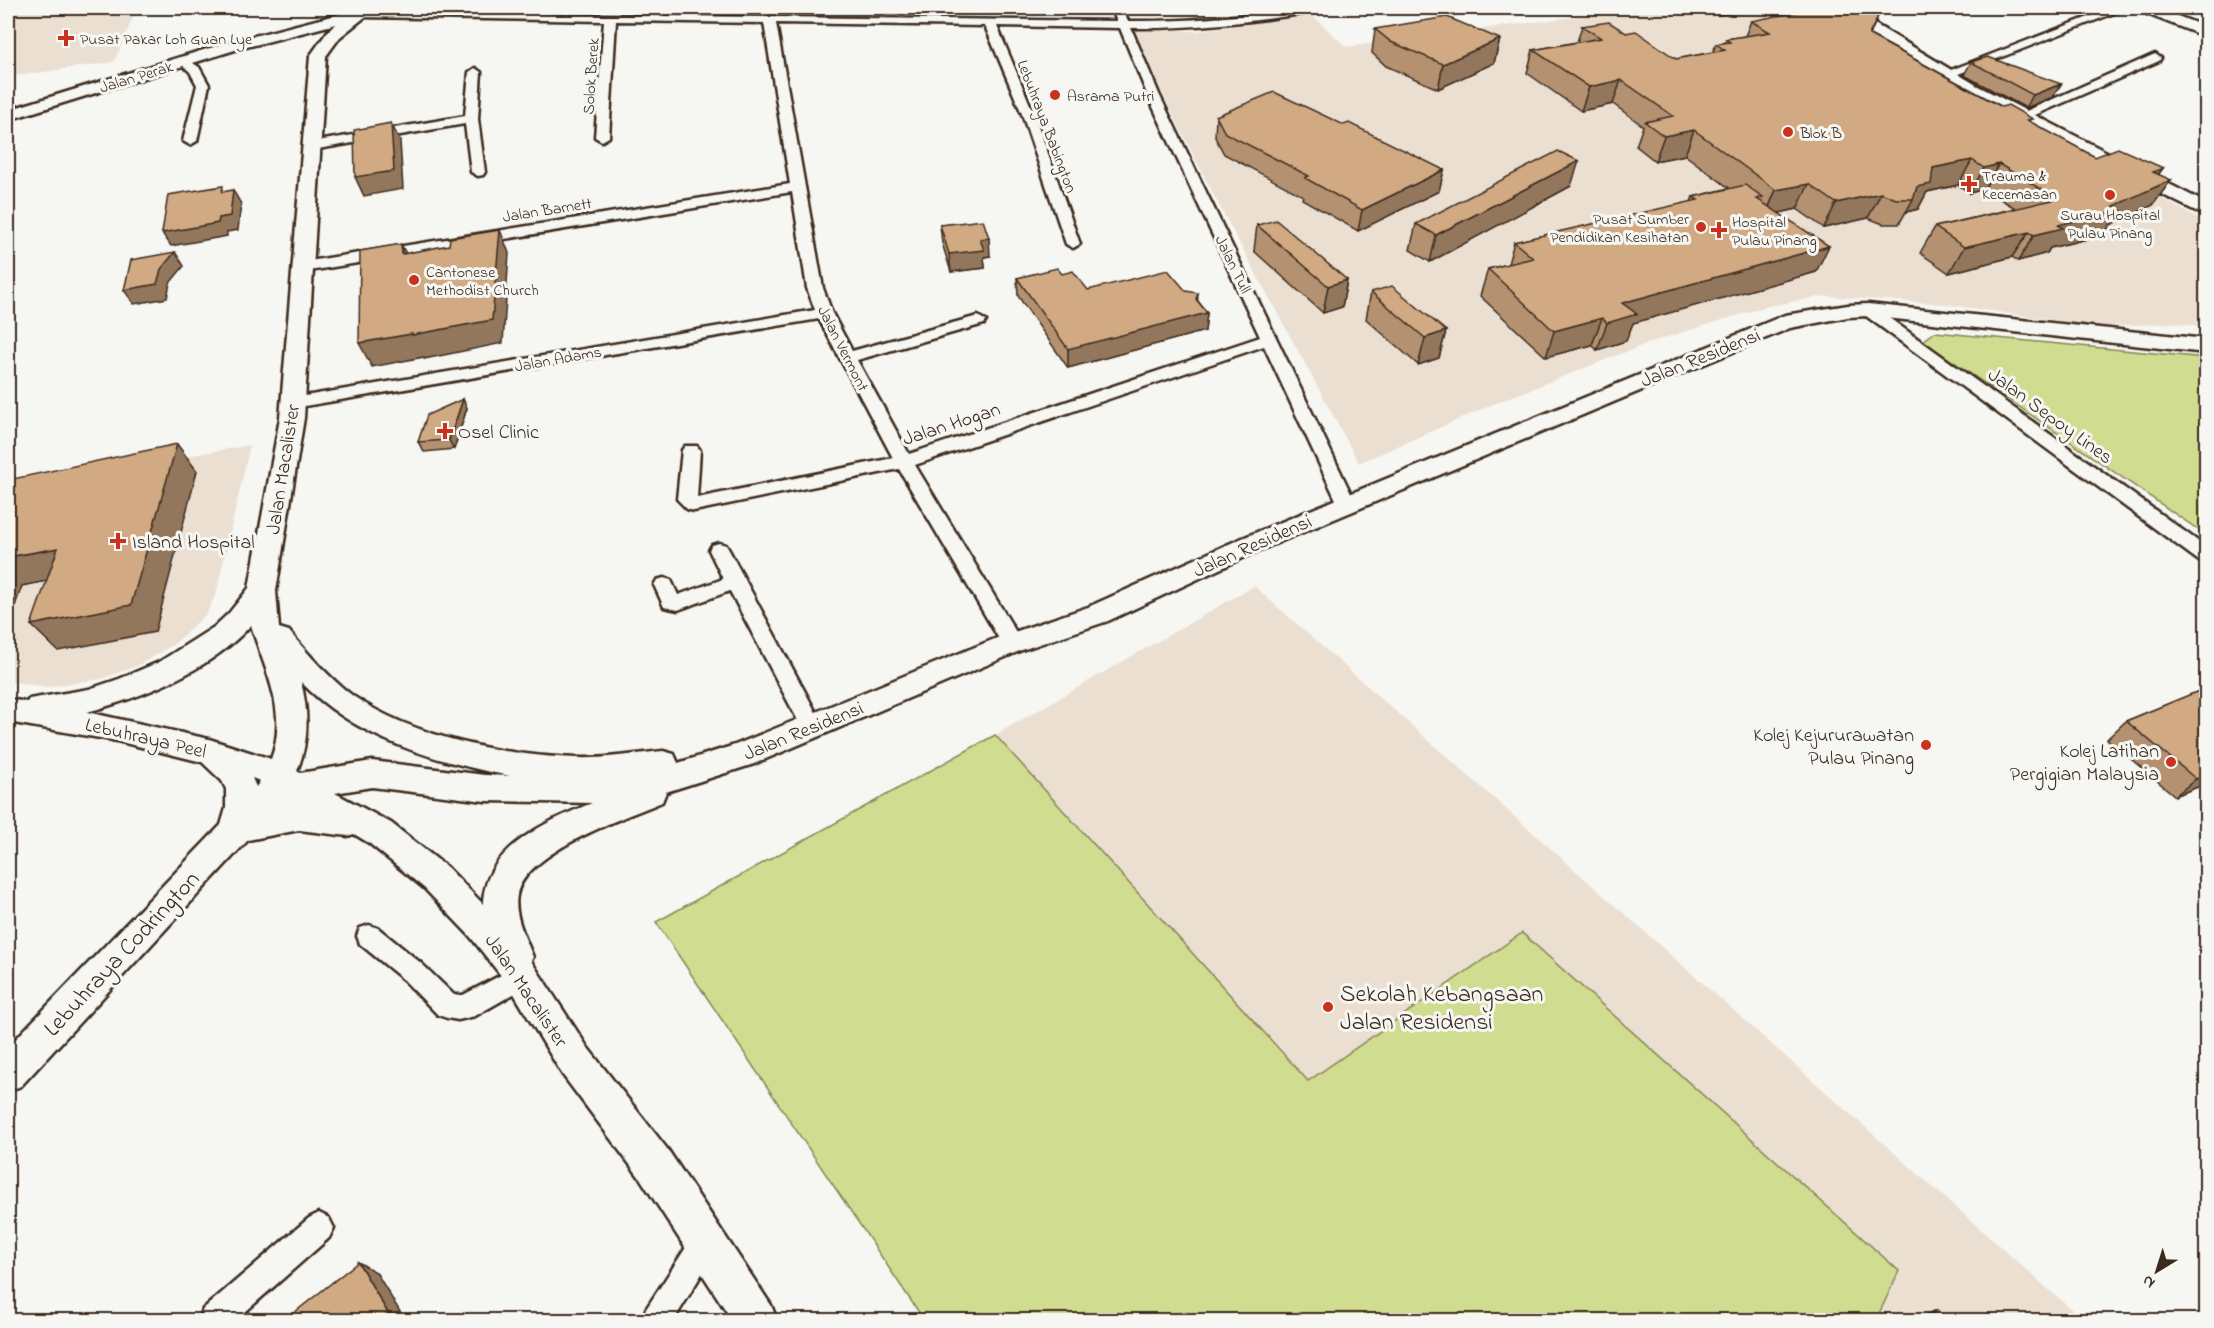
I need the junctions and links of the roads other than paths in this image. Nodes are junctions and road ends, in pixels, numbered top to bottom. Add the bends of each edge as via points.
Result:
1 (317, 8) edge
2 (333, 8) edge
3 (1115, 8) edge
4 (1321, 8) edge
5 (1838, 8) edge
6 (2121, 8) edge
7 (2144, 8) edge
8 (359, 10) edge
9 (410, 14) junction
10 (610, 17) junction
11 (769, 19) junction
12 (1136, 19) junction
13 (989, 21) junction
14 (2206, 32) edge
15 (334, 34) junction
16 (248, 42) junction
17 (318, 56) junction
18 (2155, 58) dead end
19 (184, 61) junction
20 (475, 72) dead end
21 (1944, 75) junction
22 (8, 115) edge
23 (2021, 116) junction
24 (471, 119) junction
25 (602, 137) dead end
26 (190, 141) dead end
27 (312, 146) junction
28 (478, 172) dead end
29 (796, 187) junction
30 (2206, 210) edge
31 (1073, 244) dead end
32 (303, 267) junction
33 (1868, 310) junction
34 (824, 313) junction
35 (978, 321) dead end
36 (1270, 339) junction
37 (2206, 346) edge
38 (848, 357) junction
39 (293, 403) junction
40 (691, 450) dead end
41 (904, 462) junction
42 (1347, 504) junction
43 (719, 550) dead end
44 (2206, 556) edge
45 (735, 582) junction
46 (664, 585) dead end
47 (262, 604) junction
48 (1012, 643) junction
49 (11, 710) edge
50 (812, 726) junction
51 (209, 751) junction
52 (743, 755) junction
53 (289, 782) junction
54 (371, 828) junction
55 (234, 833) junction
56 (369, 936) dead end
57 (522, 976) junction
58 (8, 1073) edge
59 (319, 1228) dead end
60 (706, 1242) junction
61 (214, 1320) edge
62 (657, 1320) edge
63 (756, 1320) edge

1 - 16 main road via 297,24
2 - 8 main road
3 - 12 street, Jalan Tull
4 - 12 street via 1208,24
5 - 21 main road
6 - 21 street
7 - 14 main road
8 - 9 street
8 - 15 main road
8 - 16 main road, Jalan Perak
9 - 10 street
9 - 15 street via 372,19
10 - 11 street
10 - 25 street, Solok Berek
11 - 13 street
11 - 29 street, Jalan Vermont
12 - 13 street
12 - 36 street, Jalan Tull via 1153,94
13 - 31 street, Lebuhraya Babington via 1028,114
15 - 17 main road
16 - 19 main road, Jalan Perak
17 - 19 main road via 313,42 306,37 280,35
17 - 27 main road, Jalan Macalister
18 - 23 street
19 - 22 main road, Jalan Perak
19 - 26 street via 195,70 202,85
20 - 24 street
21 - 23 main road
23 - 30 main road
24 - 27 street
24 - 28 street
27 - 32 main road, Jalan Macalister
29 - 32 street, Jalan Barnett
29 - 34 street, Jalan Vermont via 815,288
32 - 39 main road, Jalan Macalister
33 - 37 main road, Jalan Residensi
33 - 42 main road, Jalan Residensi via 1785,322
33 - 44 street, Jalan Sepoy Lines
34 - 38 street, Jalan Vermont
34 - 39 street, Jalan Adams
35 - 38 street
36 - 41 street, Jalan Hogan
36 - 42 street, Jalan Tull
38 - 41 street, Jalan Vermont
39 - 47 main road, Jalan Macalister
40 - 41 street, Jalan Hogan via 686,499 694,504
41 - 48 street, Jalan Vermont
42 - 48 main road, Jalan Residensi via 1098,614
43 - 45 street
45 - 46 street via 678,603 671,602
45 - 50 street
47 - 49 main road via 200,651 149,680 87,701
47 - 52 main road via 301,667 344,704 402,733 473,756 579,771
47 - 53 main road via 291,707
48 - 50 main road, Jalan Residensi
49 - 51 main road, Lebuhraya Peel
50 - 52 main road, Jalan Residensi
51 - 53 main road, Lebuhraya Peel via 269,771
51 - 55 main road via 230,766 237,778 244,806
52 - 53 main road, Jalan Residensi via 667,779 582,791 484,788 372,774
52 - 57 main road via 591,818 519,860 504,880 500,908
53 - 54 main road, Jalan Macalister
53 - 55 main road, Lebuhraya Codrington via 278,797
54 - 55 main road via 316,816 286,816
54 - 57 main road, Jalan Macalister via 436,878 481,924
55 - 58 main road, Lebuhraya Codrington
56 - 57 street via 447,1006 466,1007
57 - 60 main road, Jalan Macalister via 575,1061 654,1164
59 - 61 street
60 - 62 street
60 - 63 main road, Jalan Macalister

